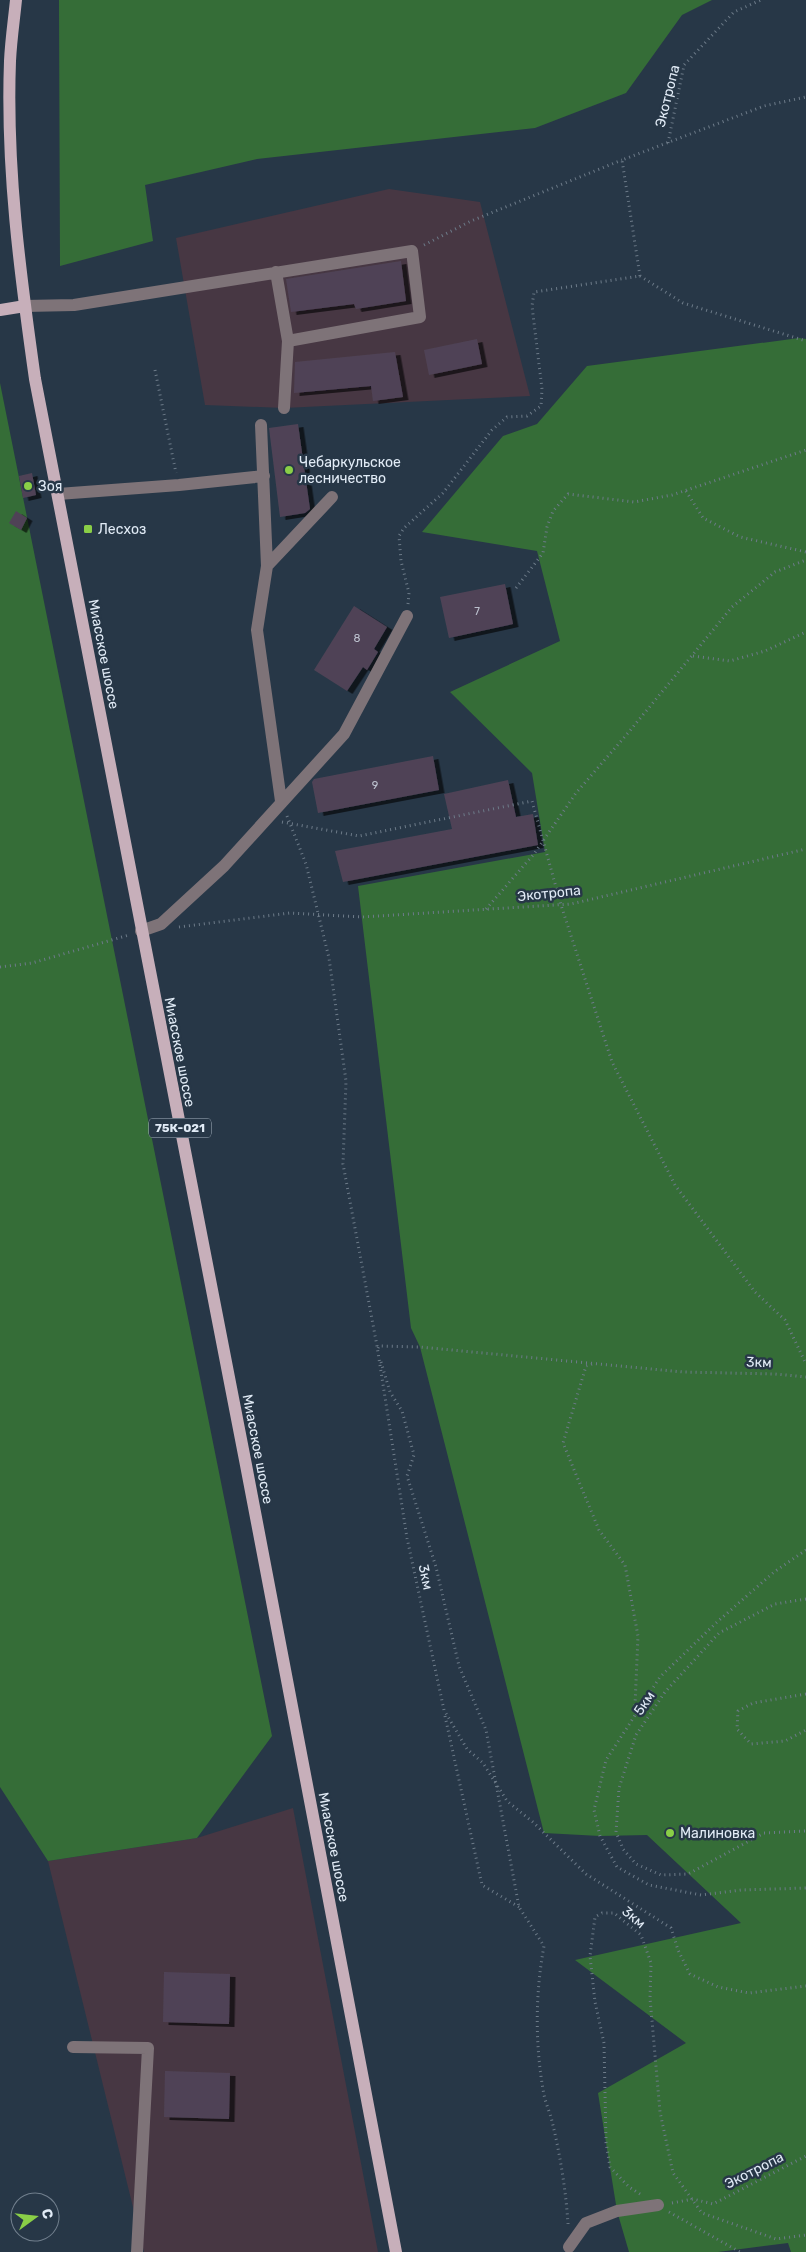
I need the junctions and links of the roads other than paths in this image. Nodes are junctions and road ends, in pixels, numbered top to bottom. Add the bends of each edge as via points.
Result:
1 (16, 0) edge
2 (276, 272) junction
3 (25, 306) junction
4 (0, 310) edge
5 (288, 340) junction
6 (284, 408) dead end
7 (261, 425) dead end
8 (264, 476) junction
9 (58, 494) junction
10 (332, 497) dead end
11 (267, 566) junction
12 (407, 616) road end
13 (281, 801) junction
14 (141, 931) junction
15 (73, 2047) dead end
16 (658, 2205) road end
17 (569, 2247) road end
18 (137, 2252) edge
19 (396, 2252) edge

1 - 3 main road, Миасское шоссе / 75К-021 via 10,60 11,163
2 - 3 street via 74,305
2 - 5 street
2 - 5 street via 412,250 420,317
3 - 4 main road
3 - 9 main road, Миасское шоссе / 75К-021 via 35,379
5 - 6 street
7 - 8 street
8 - 9 street
8 - 11 street
9 - 14 main road, Миасское шоссе / 75К-021
10 - 11 street
11 - 13 street via 257,630
12 - 13 street via 344,734
13 - 14 street via 224,866 161,924
14 - 19 main road, Миасское шоссе / 75К-021
15 - 18 street via 148,2048
16 - 17 street via 617,2210 586,2223

